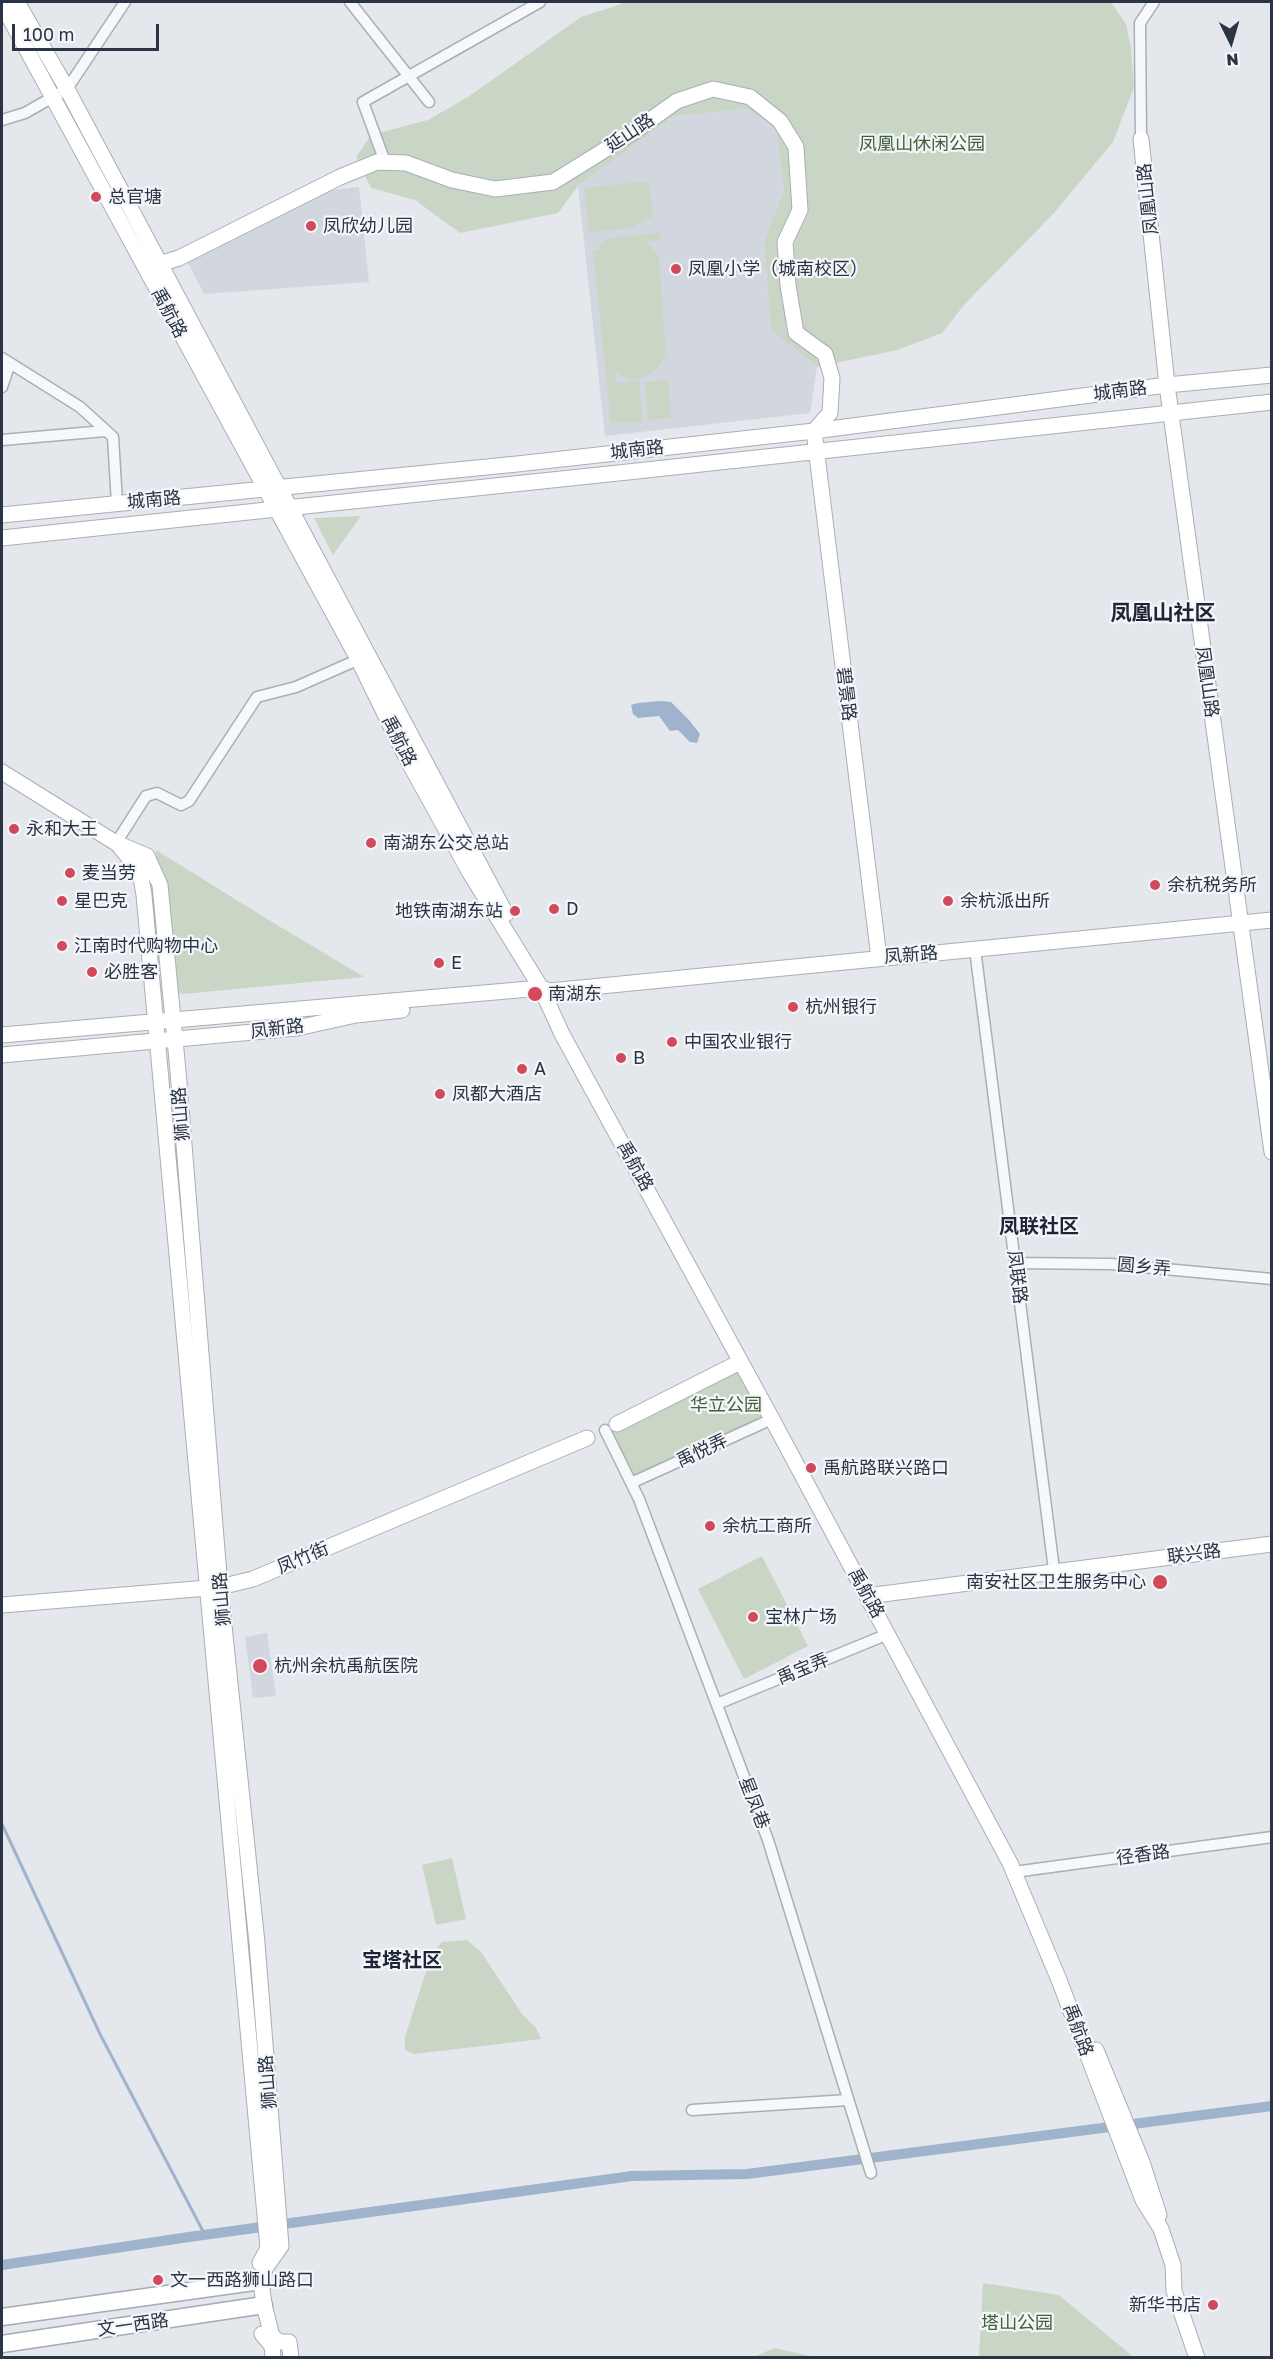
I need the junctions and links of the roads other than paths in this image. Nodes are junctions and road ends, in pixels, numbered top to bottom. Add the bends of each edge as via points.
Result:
1 (17, 2) edge
2 (125, 2) edge
3 (350, 2) edge
4 (540, 2) edge
5 (1154, 2) edge
6 (2, 4) edge
7 (409, 76) junction
8 (67, 89) junction
9 (53, 97) junction
10 (429, 102) dead end
11 (2, 120) edge
12 (1142, 139) joint
13 (385, 162) junction
14 (159, 264) junction
15 (4, 362) edge
16 (1272, 375) edge
17 (1167, 385) junction
18 (2, 387) edge
19 (1272, 402) edge
20 (1170, 413) junction
21 (105, 431) junction
22 (813, 431) junction
23 (2, 440) edge
24 (816, 452) junction
25 (272, 489) junction
26 (117, 503) junction
27 (281, 508) junction
28 (2, 515) edge
29 (2, 538) edge
30 (364, 657) junction
31 (2, 772) edge
32 (116, 843) junction
33 (1272, 920) edge
34 (1239, 923) junction
35 (975, 949) junction
36 (879, 958) junction
37 (545, 991) junction
38 (171, 1019) junction
39 (155, 1021) junction
40 (2, 1035) edge
41 (157, 1040) junction
42 (174, 1041) junction
43 (2, 1055) edge
44 (1272, 1152) edge
45 (1015, 1263) junction
46 (1272, 1279) edge
47 (740, 1362) junction
48 (772, 1419) junction
49 (611, 1427) junction
50 (587, 1438) joint
51 (631, 1483) junction
52 (1272, 1544) edge
53 (1054, 1570) junction
54 (213, 1587) junction
55 (871, 1595) junction
56 (2, 1605) edge
57 (888, 1634) junction
58 (717, 1704) junction
59 (1272, 1837) edge
60 (1018, 1871) junction
61 (848, 2100) junction
62 (693, 2110) dead end
63 (1129, 2146) junction
64 (870, 2173) dead end
65 (256, 2281) junction
66 (259, 2306) junction
67 (2, 2317) edge
68 (2, 2344) edge
69 (273, 2358) edge
70 (291, 2358) edge
71 (1197, 2358) edge
72 (1207, 2358) edge

1 - 8 main road, 禹航路
2 - 8 street
3 - 7 street
4 - 7 street
5 - 12 street via 1140,23
6 - 9 main road, 禹航路
7 - 10 street
7 - 13 street via 363,102
8 - 9 street
8 - 14 main road, 禹航路
9 - 11 street via 25,113
9 - 25 main road, 禹航路
12 - 17 main road, 凤凰山路
13 - 14 main road, 延山路 via 340,177 179,258
13 - 22 main road, 延山路 via 406,163 452,180 495,189 553,182 632,134 676,101 713,89 750,97 780,121 796,147 800,210 785,242 796,333 825,354 832,378 830,412
14 - 25 main road, 禹航路
15 - 18 street
15 - 21 street via 80,407
16 - 17 main road, 城南路
17 - 20 main road, 凤凰山路
17 - 22 main road, 城南路
19 - 20 main road, 城南路
20 - 24 main road, 城南路
20 - 34 main road, 凤凰山路
21 - 23 street
21 - 26 street via 112,437
22 - 24 main road, 碧景路
22 - 25 main road, 城南路
24 - 27 main road, 城南路
24 - 36 main road, 碧景路
25 - 26 main road, 城南路
25 - 27 main road, 禹航路
26 - 28 main road, 城南路
27 - 29 main road, 城南路
27 - 30 main road, 禹航路
30 - 32 street via 296,687 257,697 189,801 181,805 158,793 146,796
30 - 37 main road, 禹航路
31 - 32 main road, 狮山路
32 - 38 main road, 狮山路 via 147,856 159,885
32 - 39 main road, 狮山路 via 140,872
33 - 34 main road, 凤新路
34 - 35 main road, 凤新路
34 - 44 main road, 凤凰山路
35 - 36 main road, 凤新路
35 - 45 street, 凤联路
36 - 37 main road, 凤新路
37 - 38 main road, 凤新路
37 - 42 main road, 凤新路 via 356,1015 297,1028
37 - 47 main road, 禹航路 via 562,1034
37 - 55 main road, 禹航路
38 - 39 main road, 凤新路
38 - 42 main road, 狮山路
39 - 40 main road, 凤新路
39 - 41 main road, 狮山路
41 - 42 main road, 凤新路
41 - 43 main road, 凤新路
41 - 54 main road, 狮山路
42 - 54 main road, 狮山路
45 - 46 street, 圆乡弄 via 1111,1264
45 - 53 street, 凤联路
47 - 48 main road, 禹航路
47 - 49 main road
48 - 51 street, 禹悦弄
48 - 55 main road, 禹航路
49 - 50 street
49 - 51 street, 星凤巷 via 610,1442
50 - 54 main road, 凤竹街 via 253,1579
51 - 58 street, 星凤巷
52 - 53 main road, 联兴路
53 - 55 main road, 联兴路
54 - 56 main road, 凤竹街
54 - 65 main road, 狮山路 via 257,1943 274,2247
55 - 57 main road, 禹航路
55 - 60 main road, 禹航路
57 - 58 street, 禹宝弄
57 - 60 main road, 禹航路
58 - 61 street, 星凤巷 via 768,1840
59 - 60 street, 径香路
60 - 63 main road, 禹航路
61 - 62 street
61 - 64 street, 星凤巷
63 - 71 main road, 禹航路 via 1143,2200 1161,2229 1173,2265 1174,2291
63 - 72 main road, 禹航路
65 - 66 main road
65 - 67 main road, 文一西路
66 - 68 main road, 文一西路
66 - 69 main road via 261,2332 272,2346
66 - 70 main road via 272,2336 279,2342 289,2342

